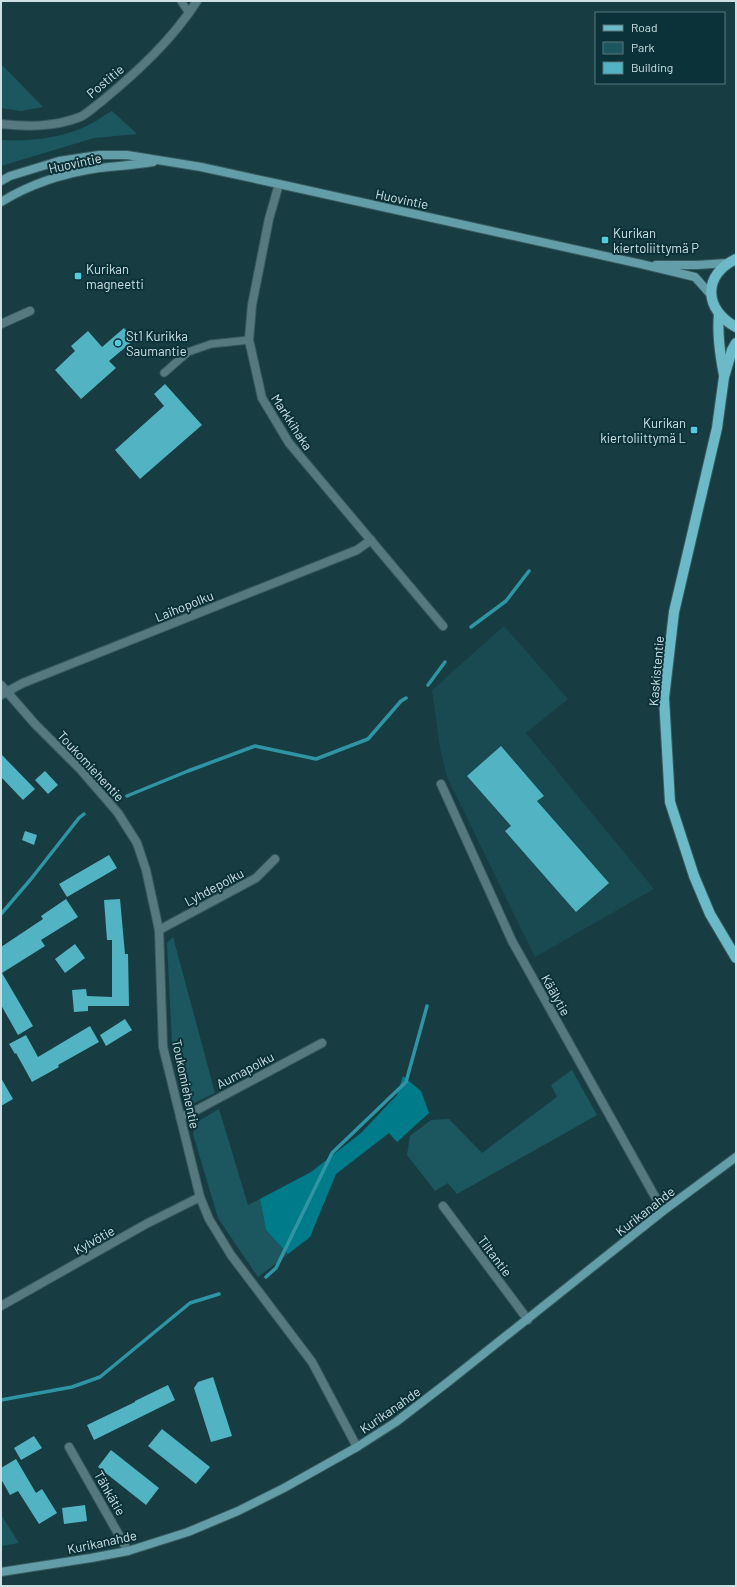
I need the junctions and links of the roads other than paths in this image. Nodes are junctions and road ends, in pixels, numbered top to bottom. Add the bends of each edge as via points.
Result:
1 (181, 1) edge
2 (197, 1) edge
3 (189, 13) junction
4 (1, 124) edge
5 (158, 161) junction
6 (1, 181) edge
7 (279, 184) junction
8 (1, 202) edge
9 (732, 261) edge
10 (641, 264) junction
11 (711, 295) junction
12 (30, 311) dead end
13 (719, 314) junction
14 (1, 324) edge
15 (736, 327) edge
16 (249, 340) junction
17 (736, 343) edge
18 (164, 372) dead end
19 (724, 376) junction
20 (371, 540) junction
21 (443, 626) dead end
22 (3, 690) edge
23 (441, 784) dead end
24 (275, 859) dead end
25 (159, 930) junction
26 (736, 958) edge
27 (322, 1043) dead end
28 (180, 1117) junction
29 (736, 1157) edge
30 (200, 1197) junction
31 (443, 1206) dead end
32 (663, 1211) junction
33 (1, 1306) edge
34 (528, 1320) junction
35 (69, 1447) dead end
36 (358, 1447) junction
37 (128, 1551) junction
38 (1, 1572) edge

1 - 3 lane
2 - 3 street, Postitie
3 - 4 street, Postitie via 151,57 81,117 50,125
5 - 6 main road, Huovintie via 127,155 59,161
5 - 7 main road, Huovintie via 201,167
5 - 8 main road, Huovintie via 60,176 16,193
7 - 10 main road, Huovintie
7 - 16 street, Markkihaka via 269,219 254,297
9 - 10 main road, Huovintie via 697,265
9 - 11 main road via 716,273
10 - 11 main road, Huovintie via 696,278
11 - 13 main road
12 - 14 street
13 - 15 main road via 726,322
13 - 19 main road, Kaskistentie via 720,353
16 - 18 lane via 211,344 188,352
16 - 20 street, Markkihaka via 262,398 285,437
17 - 19 main road, Kaskistentie
19 - 26 main road, Kaskistentie via 717,428 674,612 664,698 670,802 694,876 710,914
20 - 21 street, Markkihaka
20 - 22 street, Laihopolku via 357,550
22 - 25 street, Toukomiehentie via 80,769 118,813 137,843 146,870
23 - 32 street, Käälytie via 512,941
24 - 25 street, Lyhdepolku via 256,878
25 - 28 street, Toukomiehentie via 163,1047
27 - 28 street, Aumapolku
28 - 30 street, Toukomiehentie
29 - 32 main road, Kurikanahde
30 - 33 street, Kylvötie via 146,1224
30 - 36 street, Toukomiehentie via 209,1219 231,1255 312,1362
31 - 34 street, Tiltantie
32 - 34 main road, Kurikanahde
34 - 36 main road, Kurikanahde via 396,1422
35 - 37 street, Tähkätie
36 - 37 main road, Kurikanahde via 238,1511 188,1532
37 - 38 main road, Kurikanahde

